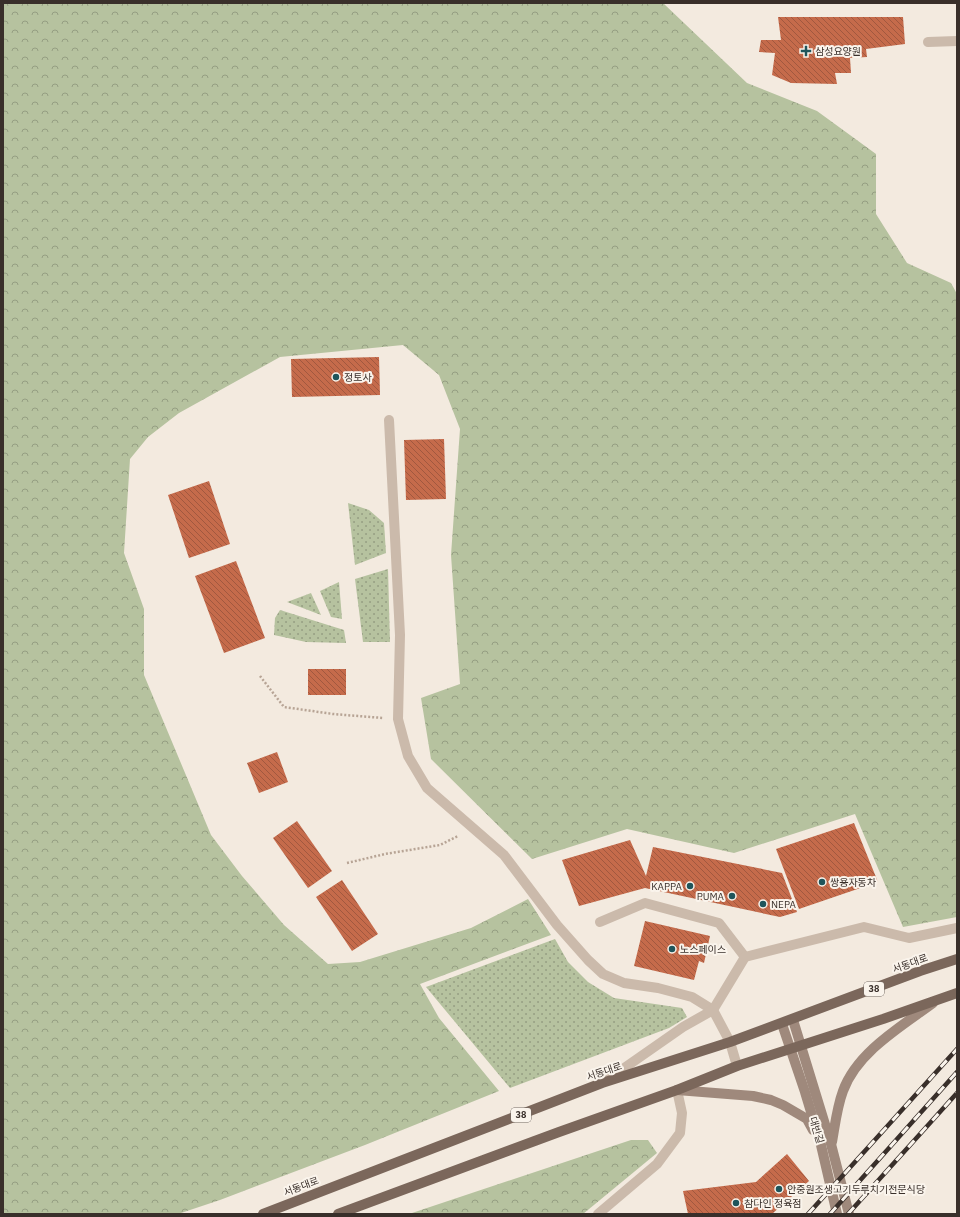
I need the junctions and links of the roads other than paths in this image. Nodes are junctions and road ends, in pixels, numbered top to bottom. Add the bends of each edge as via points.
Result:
1 (928, 42) dead end
2 (957, 42) edge
3 (389, 420) dead end
4 (600, 922) dead end
5 (957, 928) edge
6 (745, 957) junction
7 (957, 960) edge
8 (957, 994) edge
9 (938, 999) junction
10 (713, 1010) junction
11 (793, 1020) junction
12 (782, 1024) junction
13 (730, 1042) junction
14 (800, 1045) junction
15 (790, 1048) junction
16 (737, 1066) junction
17 (602, 1083) junction
18 (677, 1090) junction
19 (826, 1145) junction
20 (263, 1214) edge
21 (338, 1214) edge
22 (598, 1214) edge
23 (837, 1214) edge
24 (849, 1214) edge

1 - 2 lane
3 - 10 lane via 400,635 398,719 408,756 428,788 504,855 557,925 603,974 624,983 692,997
4 - 6 lane via 645,904 719,923
5 - 6 lane via 909,938 864,927
6 - 10 lane
7 - 11 main road, 서동대로 / 38 via 920,971
8 - 9 main road
9 - 14 main road
9 - 19 street via 880,1042 859,1064 843,1090
10 - 13 lane
10 - 17 lane
11 - 12 main road, 서동대로 / 38
11 - 14 street
12 - 13 main road, 서동대로 / 38
12 - 15 street, 대반길
13 - 16 lane
13 - 17 main road, 서동대로 / 38
14 - 15 main road
14 - 19 street
15 - 16 main road
15 - 19 street, 대반길
16 - 18 main road
17 - 20 main road, 서동대로 / 38
18 - 19 street via 753,1096 771,1100 807,1119
18 - 21 main road
18 - 22 lane via 682,1113 680,1133 657,1164
19 - 23 street, 대반길
19 - 24 street, 대반길

